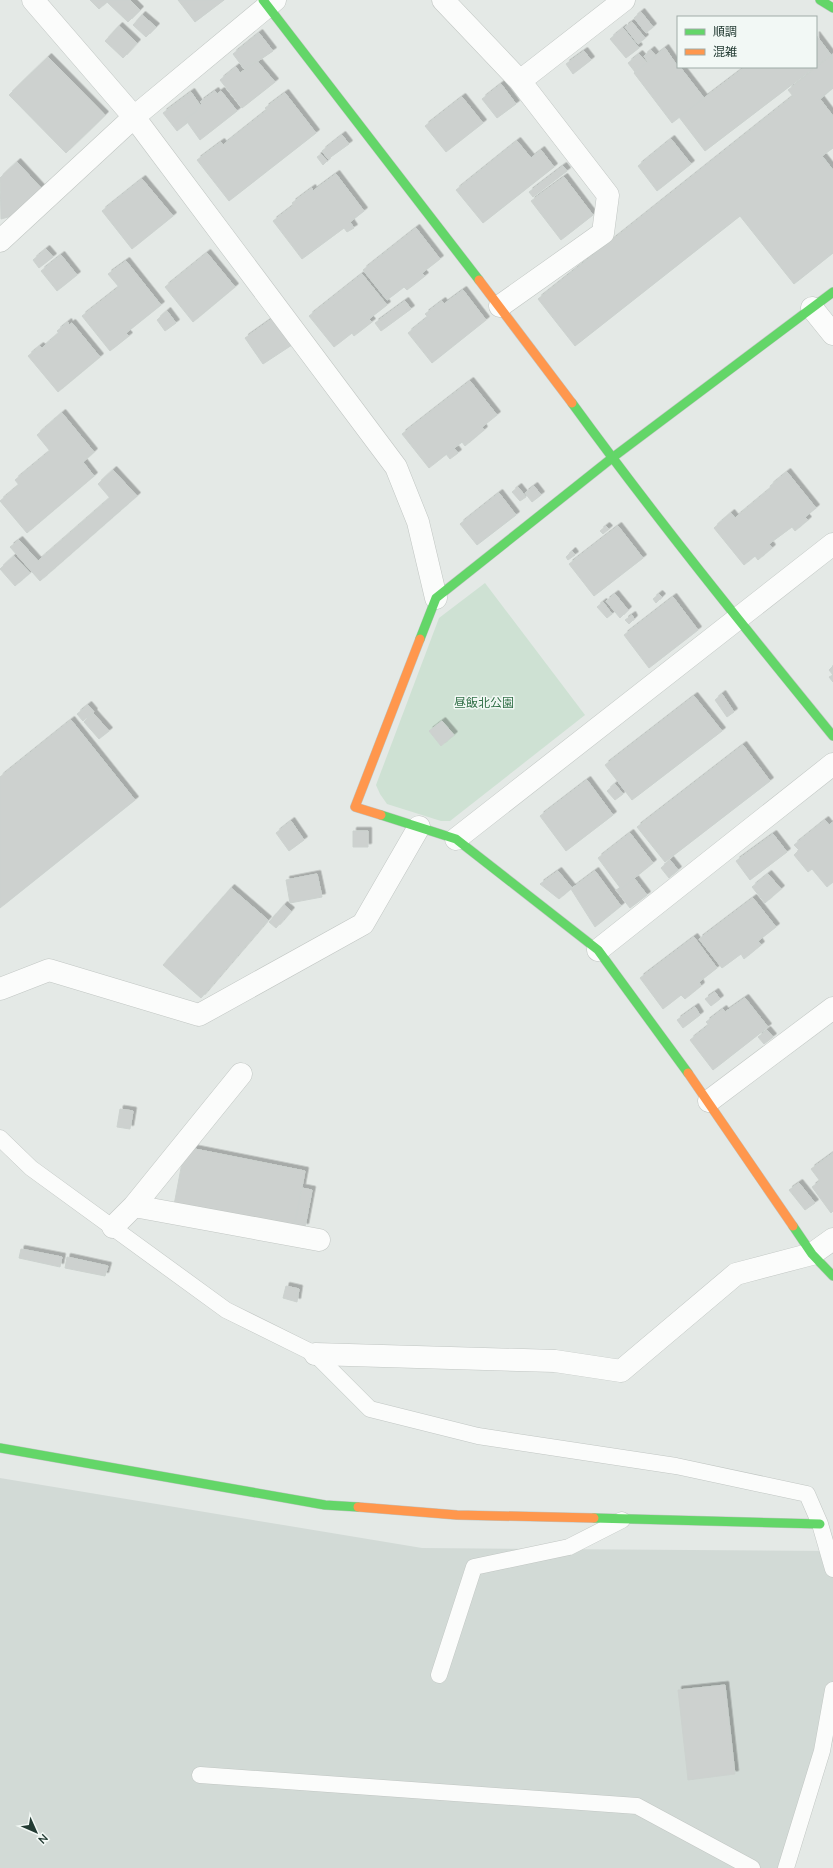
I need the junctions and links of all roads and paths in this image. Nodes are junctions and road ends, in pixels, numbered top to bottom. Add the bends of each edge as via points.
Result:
1 (32, 0) edge
2 (443, 0) edge
3 (624, 0) edge
4 (820, 0) edge
5 (269, 2) edge
6 (833, 8) edge
7 (520, 81) junction
8 (134, 117) junction
9 (1, 239) edge
10 (833, 292) edge
11 (500, 306) junction
12 (812, 308) junction
13 (833, 334) edge
14 (612, 458) junction
15 (833, 544) edge
16 (436, 598) junction
17 (738, 619) junction
18 (833, 736) edge
19 (833, 764) edge
20 (419, 827) junction
21 (456, 839) junction
22 (598, 950) junction
23 (0, 989) edge
24 (833, 1008) edge
25 (242, 1074) dead end
26 (709, 1101) junction
27 (0, 1138) edge
28 (134, 1206) junction
29 (112, 1227) junction
30 (833, 1239) edge
31 (319, 1240) dead end
32 (812, 1254) junction
33 (833, 1276) edge
34 (315, 1354) junction
35 (0, 1448) edge
36 (624, 1519) junction
37 (820, 1524) junction
38 (833, 1569) edge
39 (439, 1674) dead end
40 (833, 1690) edge
41 (200, 1775) dead end
42 (752, 1868) edge
43 (786, 1868) edge

1 - 8 street
2 - 7 street
3 - 7 street
4 - 6 street
5 - 8 street
5 - 11 street
7 - 11 street via 608,195 603,233
8 - 9 street
8 - 16 street via 396,467 418,522
10 - 12 street
11 - 14 street
12 - 13 street
12 - 14 street
14 - 16 street
14 - 17 street
15 - 17 street
16 - 20 street via 355,807
17 - 18 street
17 - 21 street
19 - 22 street
20 - 21 street
20 - 23 street via 363,924 199,1015 50,970
21 - 22 street
22 - 26 street
24 - 26 street
25 - 28 street
26 - 32 street
27 - 29 lane via 31,1168
28 - 29 street
28 - 31 street
29 - 34 lane via 226,1310
30 - 32 street
32 - 33 street
32 - 34 street via 736,1274 621,1371 555,1361
34 - 37 lane via 370,1409 478,1436 676,1466 807,1494
35 - 36 street via 325,1506 457,1515
36 - 37 street
36 - 39 lane via 569,1548 474,1567
37 - 38 lane
40 - 43 lane via 822,1751
41 - 42 lane via 638,1806

